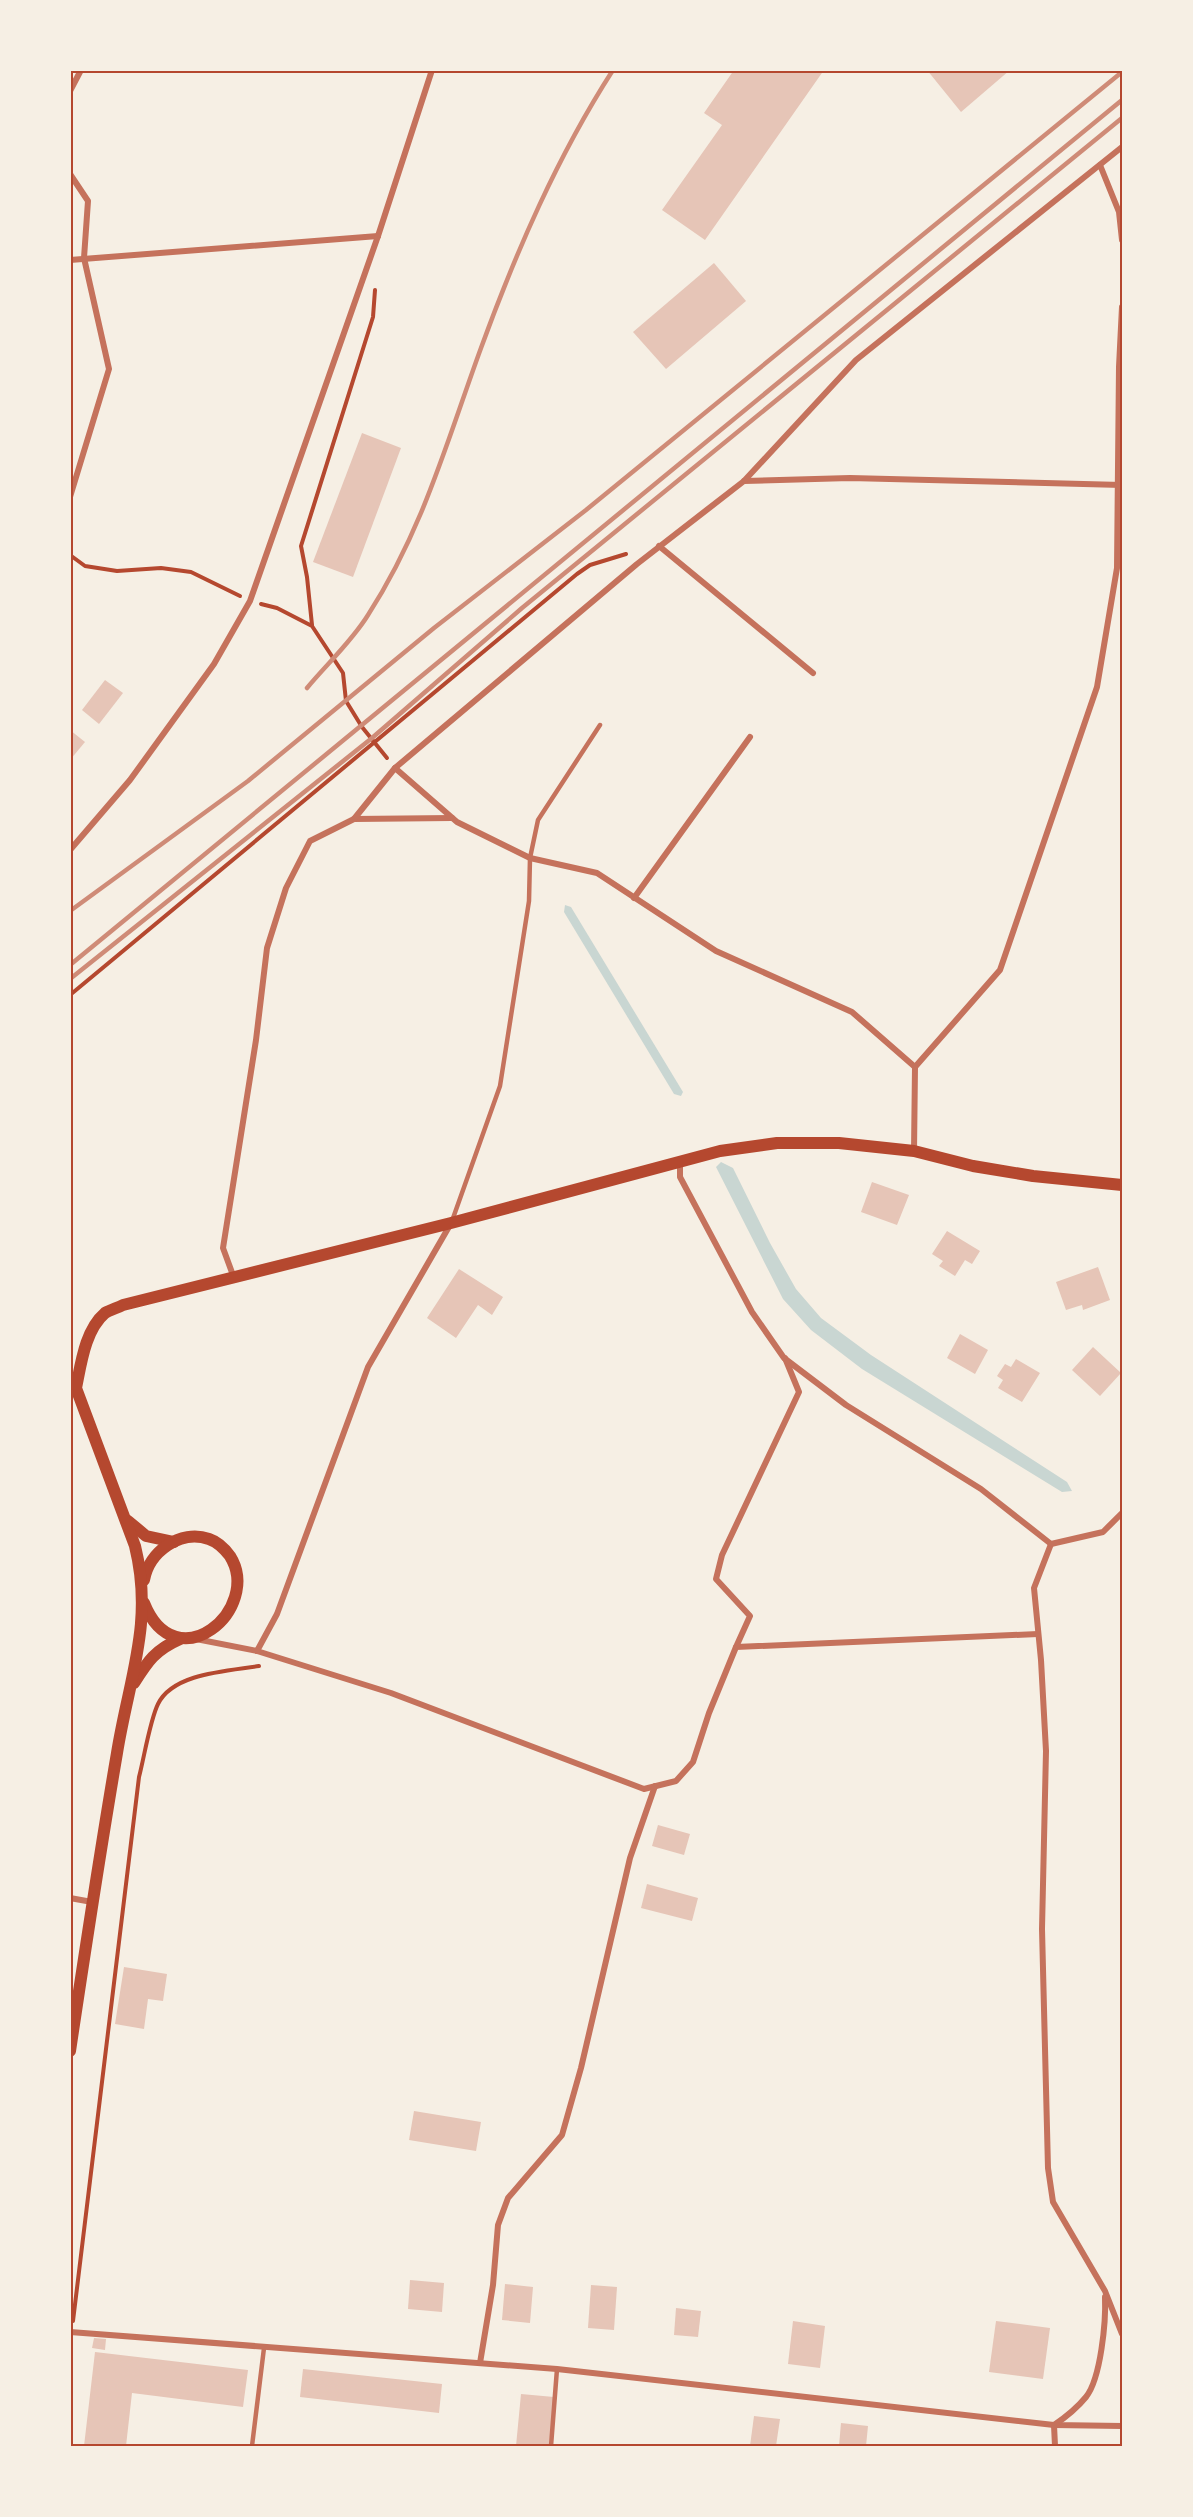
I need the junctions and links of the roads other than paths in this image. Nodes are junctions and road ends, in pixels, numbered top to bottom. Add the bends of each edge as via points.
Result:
1 (81, 70) edge
2 (432, 70) edge
3 (70, 91) edge
4 (1122, 147) edge
5 (1100, 165) junction
6 (70, 174) edge
7 (378, 236) junction
8 (1122, 240) edge
9 (84, 258) junction
10 (70, 260) edge
11 (1122, 307) edge
12 (744, 481) junction
13 (1120, 485) edge
14 (70, 497) edge
15 (659, 546) junction
16 (813, 673) dead end
17 (600, 725) dead end
18 (750, 737) dead end
19 (395, 768) junction
20 (453, 818) junction
21 (354, 819) junction
22 (70, 850) edge
23 (530, 858) junction
24 (634, 898) junction
25 (915, 1067) junction
26 (914, 1151) junction
27 (680, 1161) junction
28 (1122, 1185) edge
29 (451, 1223) junction
30 (234, 1278) junction
31 (784, 1358) junction
32 (73, 1389) edge
33 (1122, 1513) edge
34 (127, 1520) junction
35 (174, 1542) junction
36 (1052, 1544) junction
37 (142, 1592) junction
38 (1038, 1634) junction
39 (186, 1639) junction
40 (736, 1647) junction
41 (257, 1651) junction
42 (130, 1689) junction
43 (656, 1786) junction
44 (70, 1898) edge
45 (92, 1902) junction
46 (70, 2051) edge
47 (1105, 2291) junction
48 (71, 2333) edge
49 (1122, 2334) edge
50 (264, 2348) junction
51 (480, 2363) junction
52 (557, 2369) junction
53 (1054, 2425) junction
54 (1122, 2426) edge
55 (252, 2446) edge
56 (551, 2446) edge
57 (1054, 2446) edge

1 - 3 street
2 - 7 street
4 - 5 street
5 - 8 street via 1119,212
5 - 12 street via 856,360
6 - 9 street via 88,201
7 - 9 street
7 - 22 street via 250,601 214,664 130,780
9 - 10 street
9 - 14 street via 109,369
11 - 13 street
12 - 13 street via 850,478
12 - 15 street
13 - 25 street via 1116,568 1097,687 1000,970
15 - 16 street
15 - 19 street
17 - 23 lane via 538,820
18 - 24 street
19 - 20 street
19 - 21 street
20 - 21 street
20 - 23 street
21 - 30 street via 310,841 286,888 267,948 223,1248
23 - 24 street via 597,873
23 - 29 lane via 529,901 500,1086
24 - 25 street via 716,951 852,1012
25 - 26 street
26 - 27 main road via 839,1143 777,1143
26 - 28 main road via 1033,1176
27 - 29 main road
27 - 31 street via 680,1177 746,1302
29 - 30 main road
29 - 41 street via 368,1367 277,1614
30 - 32 main road via 107,1312 95,1324
31 - 36 street via 846,1405 981,1490
31 - 40 street via 799,1392 722,1556 716,1579 750,1616
32 - 34 main road
33 - 36 street via 1103,1533
34 - 35 main road via 146,1536
34 - 37 main road
35 - 37 main road via 149,1563
35 - 39 main road via 197,1536 219,1543 236,1572 236,1590 229,1610 214,1628
36 - 38 street via 1034,1587
37 - 39 main road via 148,1612 158,1625 170,1635
37 - 42 main road via 143,1620
38 - 40 street
38 - 47 street via 1046,1751 1042,1929 1048,2168 1053,2202
39 - 41 street
39 - 42 main road via 162,1647
40 - 43 street via 693,1762 676,1781
41 - 43 street via 391,1693 634,1786
42 - 45 main road
43 - 51 street via 630,1858 562,2135 508,2198 498,2224
44 - 45 street
45 - 46 main road
47 - 49 street
47 - 53 street via 1106,2322 1087,2396
48 - 50 street
50 - 51 street
50 - 55 lane
51 - 52 street
52 - 53 street
52 - 56 lane
53 - 54 street
53 - 57 street

